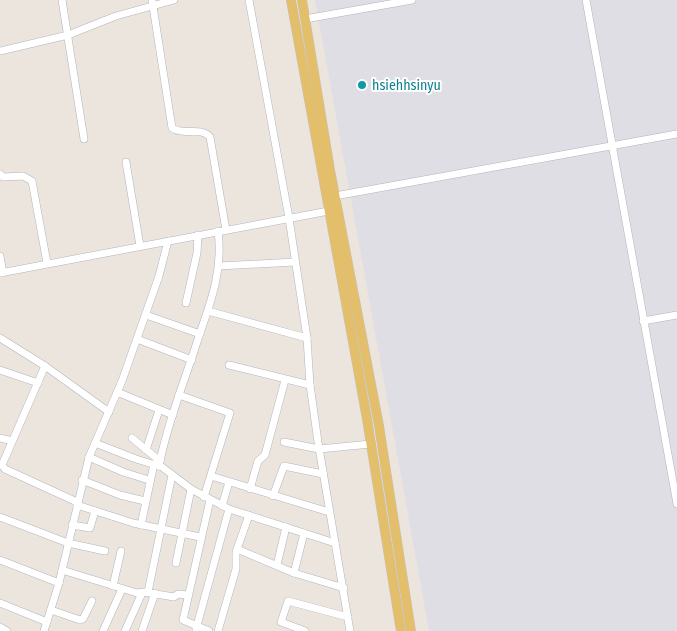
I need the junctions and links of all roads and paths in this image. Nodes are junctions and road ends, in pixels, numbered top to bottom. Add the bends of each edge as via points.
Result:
1 (62, 0) edge
2 (174, 0) edge
3 (249, 0) edge
4 (291, 0) edge
5 (302, 0) edge
6 (412, 0) edge
7 (586, 0) edge
8 (152, 2) edge
9 (306, 20) junction
10 (68, 35) junction
11 (0, 51) edge
12 (677, 134) edge
13 (84, 139) dead end
14 (612, 146) junction
15 (126, 162) dead end
16 (0, 174) edge
17 (335, 196) junction
18 (338, 209) junction
19 (328, 211) junction
20 (289, 218) junction
21 (226, 230) junction
22 (218, 231) junction
23 (198, 235) junction
24 (168, 241) junction
25 (140, 246) junction
26 (0, 256) edge
27 (295, 262) junction
28 (47, 264) junction
29 (219, 266) junction
30 (2, 273) edge
31 (186, 303) dead end
32 (208, 311) junction
33 (146, 315) junction
34 (677, 315) edge
35 (643, 321) junction
36 (200, 334) junction
37 (0, 338) edge
38 (307, 338) junction
39 (138, 339) junction
40 (192, 360) junction
41 (229, 365) dead end
42 (45, 366) junction
43 (0, 370) edge
44 (285, 380) junction
45 (38, 382) junction
46 (310, 385) junction
47 (117, 392) junction
48 (180, 395) junction
49 (159, 410) junction
50 (109, 412) junction
51 (173, 414) junction
52 (0, 438) edge
53 (132, 438) dead end
54 (12, 442) junction
55 (284, 442) dead end
56 (95, 443) junction
57 (371, 444) junction
58 (319, 449) junction
59 (146, 450) junction
60 (89, 457) junction
61 (158, 464) junction
62 (323, 474) junction
63 (172, 475) junction
64 (211, 476) junction
65 (82, 480) junction
66 (149, 480) junction
67 (230, 482) junction
68 (675, 482) edge
69 (191, 489) junction
70 (250, 489) junction
71 (273, 496) junction
72 (207, 498) junction
73 (145, 501) junction
74 (77, 504) junction
75 (677, 504) edge
76 (226, 508) junction
77 (95, 511) junction
78 (329, 512) junction
79 (249, 515) junction
80 (0, 517) edge
81 (72, 525) junction
82 (141, 525) junction
83 (286, 527) junction
84 (161, 530) junction
85 (181, 533) junction
86 (304, 533) junction
87 (200, 537) junction
88 (68, 543) junction
89 (335, 543) junction
90 (237, 549) junction
91 (105, 551) dead end
92 (121, 551) dead end
93 (0, 560) edge
94 (176, 563) dead end
95 (277, 565) junction
96 (62, 570) junction
97 (294, 572) junction
98 (59, 583) junction
99 (113, 586) junction
100 (344, 588) junction
101 (122, 589) junction
102 (148, 593) junction
103 (188, 596) junction
104 (92, 601) dead end
105 (0, 603) edge
106 (51, 610) junction
107 (348, 617) junction
108 (47, 622) junction
109 (0, 627) edge
110 (196, 629) edge
111 (6, 631) edge
112 (44, 631) edge
113 (103, 631) edge
114 (125, 631) edge
115 (142, 631) edge
116 (209, 631) edge
117 (218, 631) edge
118 (305, 631) edge
119 (350, 631) edge
120 (401, 631) edge
121 (411, 631) edge

1 - 10 street
2 - 8 street
3 - 20 street
4 - 19 main road
5 - 9 main road
6 - 9 street
7 - 14 street
8 - 10 street
8 - 21 street via 172,128 203,132 210,137
9 - 17 main road
10 - 11 street
10 - 13 street
12 - 14 street
14 - 17 street
14 - 35 street
15 - 25 street
16 - 28 street via 3,177 23,176 32,181
17 - 18 main road
18 - 19 street
18 - 121 main road via 379,426
19 - 20 street
19 - 57 main road
20 - 21 street
20 - 27 street
21 - 22 street
22 - 23 street
22 - 29 street
23 - 24 street
23 - 31 street
24 - 25 street
24 - 33 street
25 - 28 street
26 - 30 street
27 - 29 street
27 - 38 street
28 - 30 street
29 - 32 street
32 - 36 street
32 - 38 street
33 - 36 street
33 - 39 street
34 - 35 street
35 - 68 street
36 - 40 street
37 - 42 street
38 - 46 street
39 - 40 street
39 - 47 street
40 - 48 street
41 - 44 street
42 - 45 street
42 - 50 street
43 - 45 street
44 - 46 street
44 - 70 street via 265,455 258,461
45 - 54 street
46 - 58 street
47 - 49 street
47 - 50 street
48 - 51 street
48 - 64 street via 230,413
49 - 51 street
49 - 59 street
50 - 56 street
51 - 61 street
52 - 54 street
53 - 59 street
54 - 74 street via 2,465 5,469
55 - 58 street
56 - 60 street
56 - 61 street
57 - 58 street
57 - 120 main road
58 - 62 street
59 - 61 street
60 - 65 street
60 - 66 street
61 - 63 street
61 - 66 street
62 - 71 street via 284,466
62 - 78 street
63 - 69 street
63 - 84 street
64 - 67 street
64 - 72 street
65 - 73 street
65 - 74 street
66 - 73 street
67 - 70 street
67 - 76 street
68 - 75 street
69 - 72 street
69 - 85 street
70 - 71 street
71 - 78 street
72 - 76 street
72 - 87 street
73 - 82 street
74 - 77 street
74 - 81 street
76 - 79 street
76 - 110 street
77 - 81 street via 90,528
77 - 82 street
78 - 89 street
79 - 83 street
79 - 90 street
80 - 88 street
81 - 88 street
82 - 84 street
83 - 86 street
83 - 95 street
84 - 85 street
84 - 102 street
85 - 87 street
85 - 94 street
86 - 89 street
86 - 97 street
87 - 103 street
88 - 91 street
88 - 96 street
89 - 100 street
90 - 95 street
90 - 117 street via 236,569
92 - 99 street
93 - 98 street
95 - 97 street
96 - 98 street
96 - 99 street
97 - 100 street
98 - 106 street
99 - 101 street
100 - 107 street
101 - 102 street
101 - 113 street
102 - 103 street
102 - 114 street
102 - 115 street
103 - 110 street via 183,620
104 - 106 street via 80,620
105 - 108 street
106 - 108 street
107 - 118 street via 288,600 281,622
107 - 119 street
108 - 112 street
109 - 111 street
110 - 116 street

